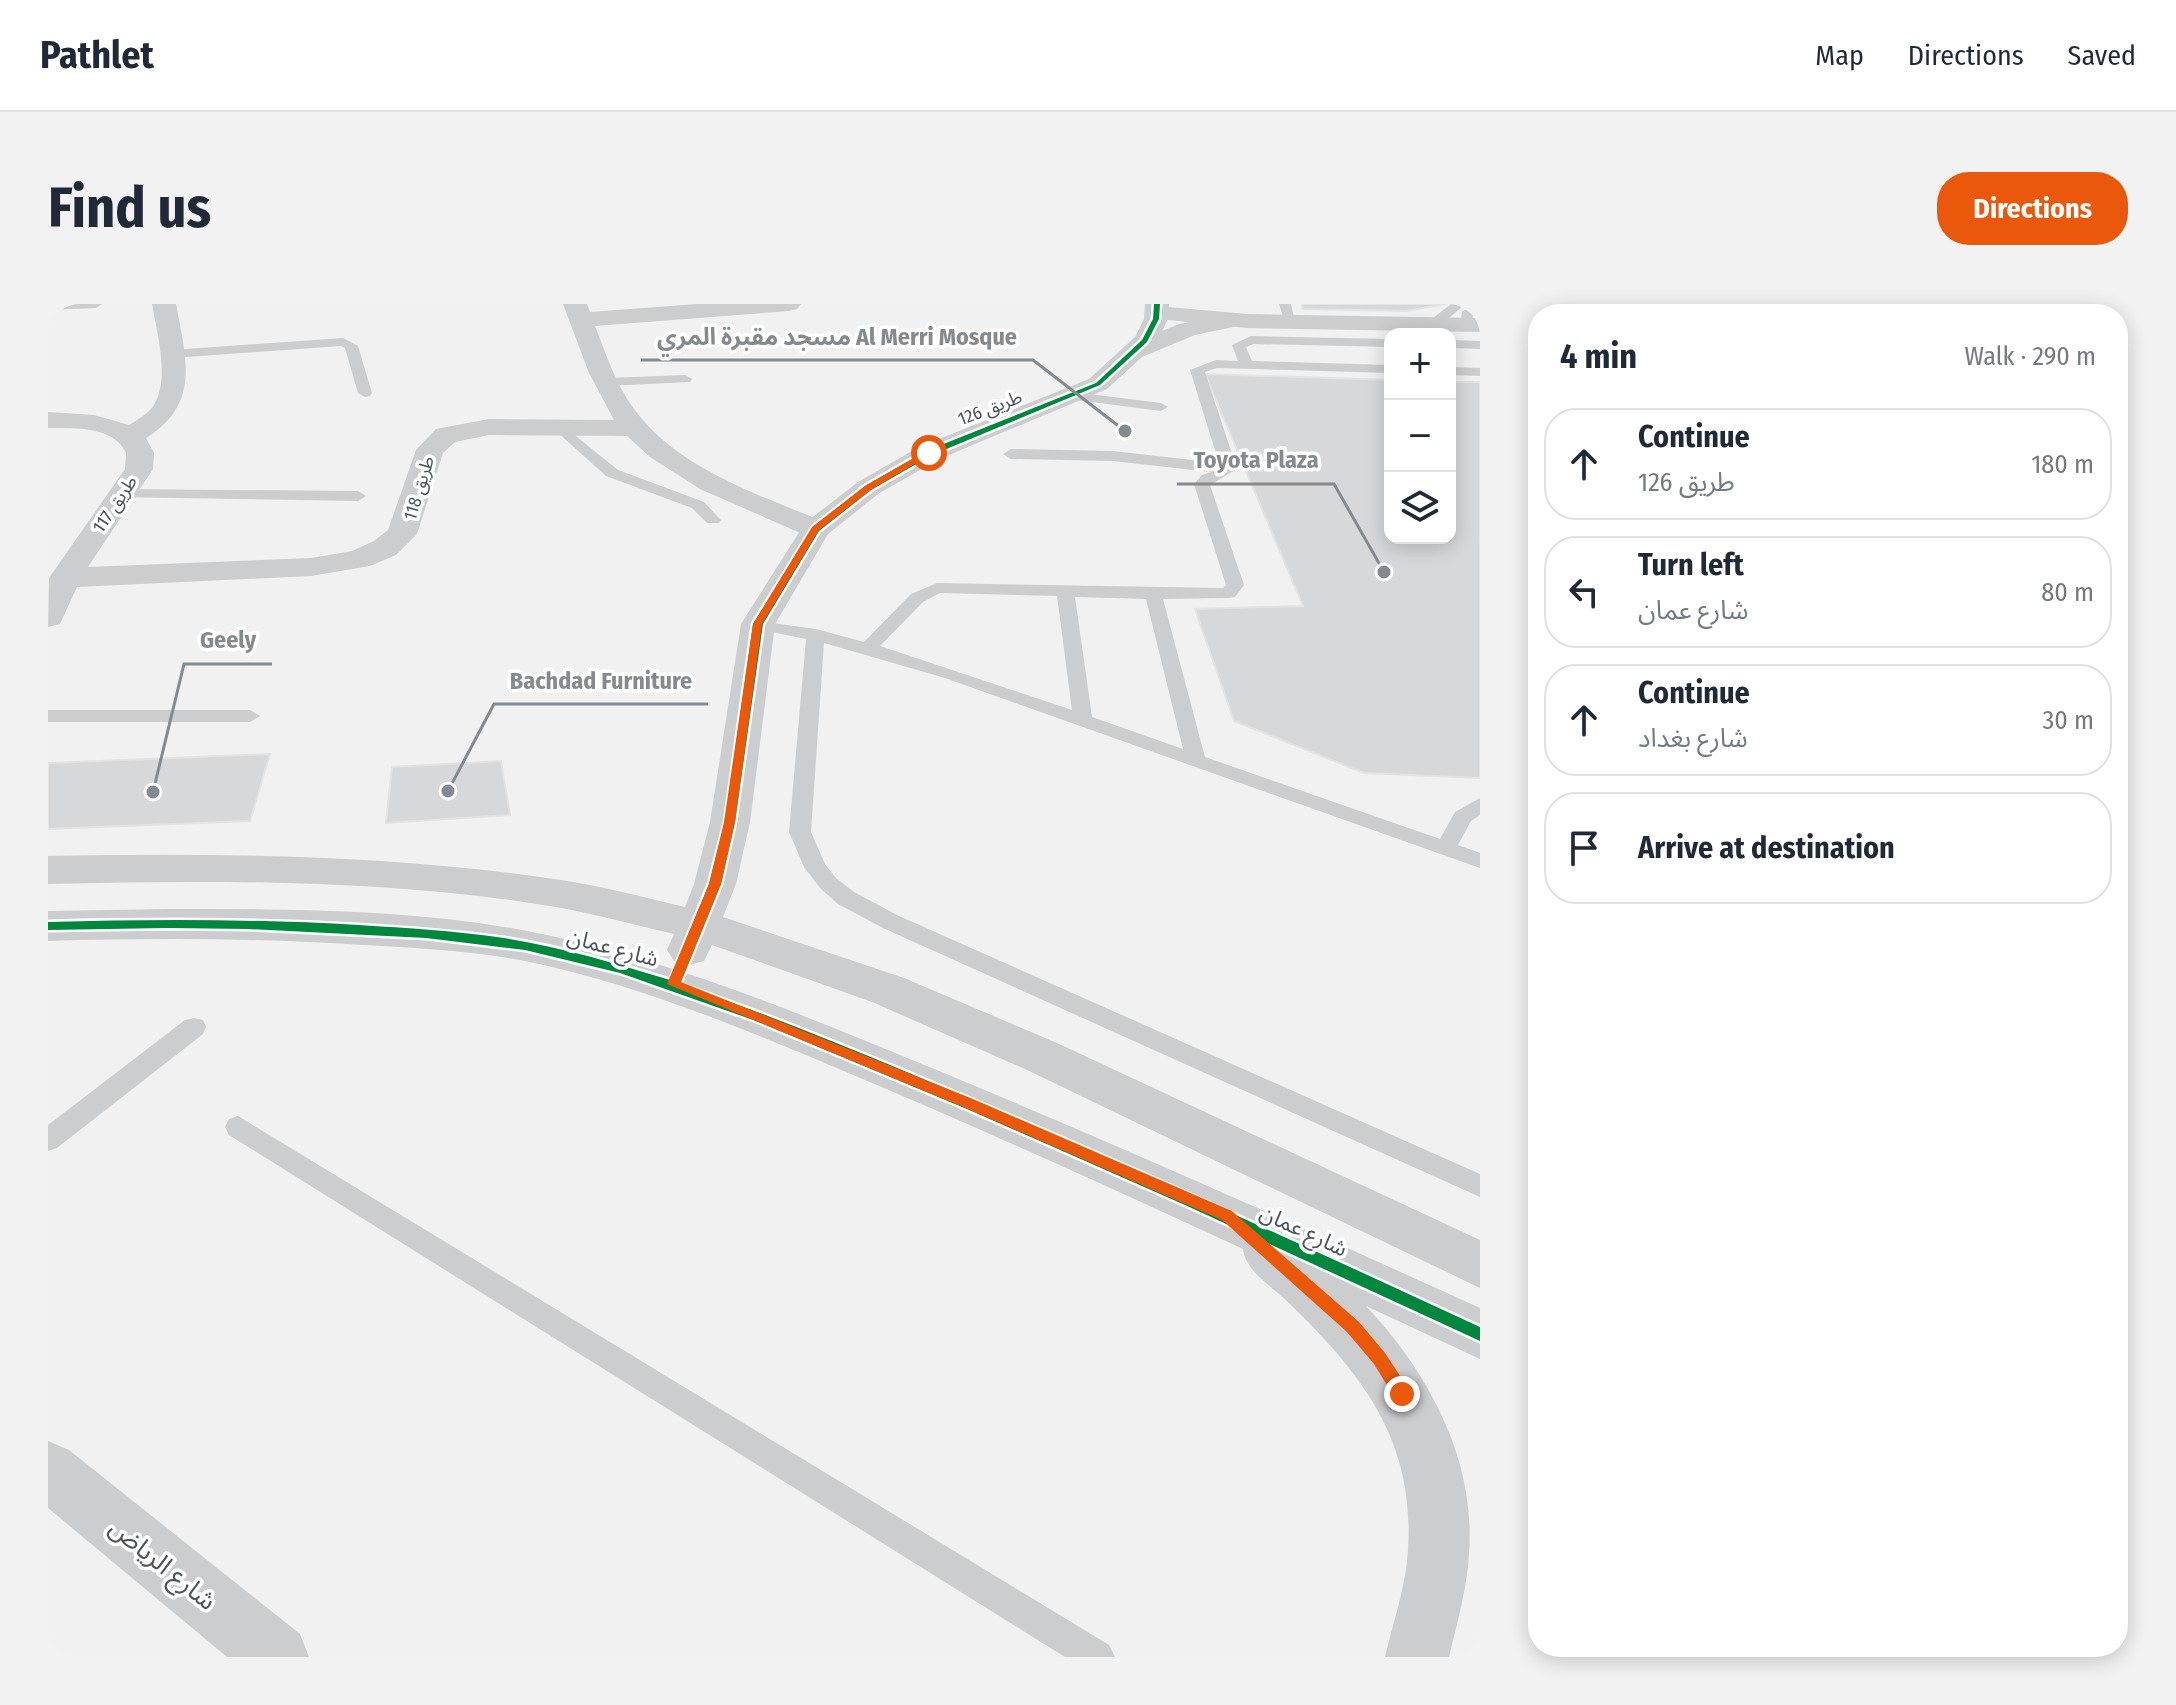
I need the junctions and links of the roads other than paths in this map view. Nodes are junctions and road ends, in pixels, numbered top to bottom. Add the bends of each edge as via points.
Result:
1 (96, 304) edge
2 (164, 304) edge
3 (789, 304) edge
4 (48, 306) edge
5 (1197, 307) edge
6 (1157, 308) edge
7 (578, 312) edge
8 (1288, 312) edge
9 (1235, 320) junction
10 (1467, 321) edge
11 (1325, 342) junction
12 (1384, 343) edge
13 (1480, 345) edge
14 (1137, 351) junction
15 (172, 354) junction
16 (1247, 365) junction
17 (1339, 368) junction
18 (1384, 369) edge
19 (1456, 371) edge
20 (1480, 372) edge
21 (685, 379) dead end
22 (607, 382) junction
23 (365, 393) dead end
24 (1074, 396) junction
25 (1161, 407) dead end
26 (48, 420) edge
27 (561, 428) junction
28 (635, 428) junction
29 (128, 437) junction
30 (1011, 454) dead end
31 (1229, 469) junction
32 (122, 494) junction
33 (358, 496) dead end
34 (713, 520) dead end
35 (816, 529) junction
36 (56, 586) edge
37 (1065, 591) junction
38 (1153, 593) junction
39 (48, 617) edge
40 (758, 624) junction
41 (816, 634) junction
42 (868, 648) junction
43 (48, 716) edge
44 (250, 716) dead end
45 (1083, 720) junction
46 (1196, 760) junction
47 (1480, 805) edge
48 (1445, 848) junction
49 (1480, 861) edge
50 (48, 870) edge
51 (700, 925) junction
52 (48, 926) edge
53 (674, 984) junction
54 (194, 1027) dead end
55 (238, 1127) dead end
56 (48, 1140) edge
57 (1480, 1186) edge
58 (1227, 1216) junction
59 (1480, 1265) edge
60 (1480, 1334) edge
61 (48, 1470) edge
62 (258, 1650) edge
63 (1097, 1657) edge
64 (1417, 1657) edge

1 - 4 lane
2 - 15 street
3 - 7 street
5 - 6 street
5 - 8 street
6 - 9 street
6 - 14 street, طريق 126
7 - 22 street
8 - 9 street
8 - 10 street via 1434,324
9 - 14 street via 1188,329
10 - 13 lane
11 - 12 lane
11 - 16 lane via 1245,341 1239,347
11 - 17 lane
14 - 24 street, طريق 126 via 1098,384
15 - 23 lane via 343,342 351,346
15 - 29 street via 167,405
16 - 17 lane
16 - 31 lane via 1209,364 1197,370
17 - 18 lane
19 - 20 lane
21 - 22 lane
22 - 28 street
24 - 25 lane
24 - 35 street, طريق 126 via 929,453 868,488
26 - 29 street via 103,425
27 - 28 street, طريق 118
27 - 34 lane via 612,473 687,500
27 - 36 street, طريق 118 via 478,427 438,440 402,534 359,559
28 - 35 street via 689,469
29 - 32 street, طريق 117 via 141,460
30 - 31 lane via 1123,457
31 - 38 lane via 1202,484 1233,589 1221,595
32 - 33 lane
32 - 36 street, طريق 117
35 - 40 street, طريق 126
36 - 39 street, طريق 117
37 - 38 lane
37 - 42 lane via 937,588 917,598
37 - 45 lane
38 - 46 lane
40 - 41 lane
40 - 51 street, طريق 126 via 730,822
41 - 42 lane
41 - 57 lane via 800,832 828,883 867,911
42 - 45 lane
43 - 44 lane
45 - 46 lane
46 - 48 lane
47 - 48 lane via 1463,817
48 - 49 lane
50 - 51 street, شارع عمان via 204,867 378,873 556,893
51 - 53 street, طريق 126
51 - 59 street, شارع عمان via 888,990 1041,1056
52 - 53 street, شارع عمان via 296,925 431,934 523,945
53 - 58 street, شارع عمان via 968,1103
54 - 56 lane
55 - 63 lane
58 - 60 street, شارع عمان
58 - 64 street via 1353,1327 1380,1359 1420,1431 1439,1510 1439,1551
61 - 62 street, شارع الرياض

